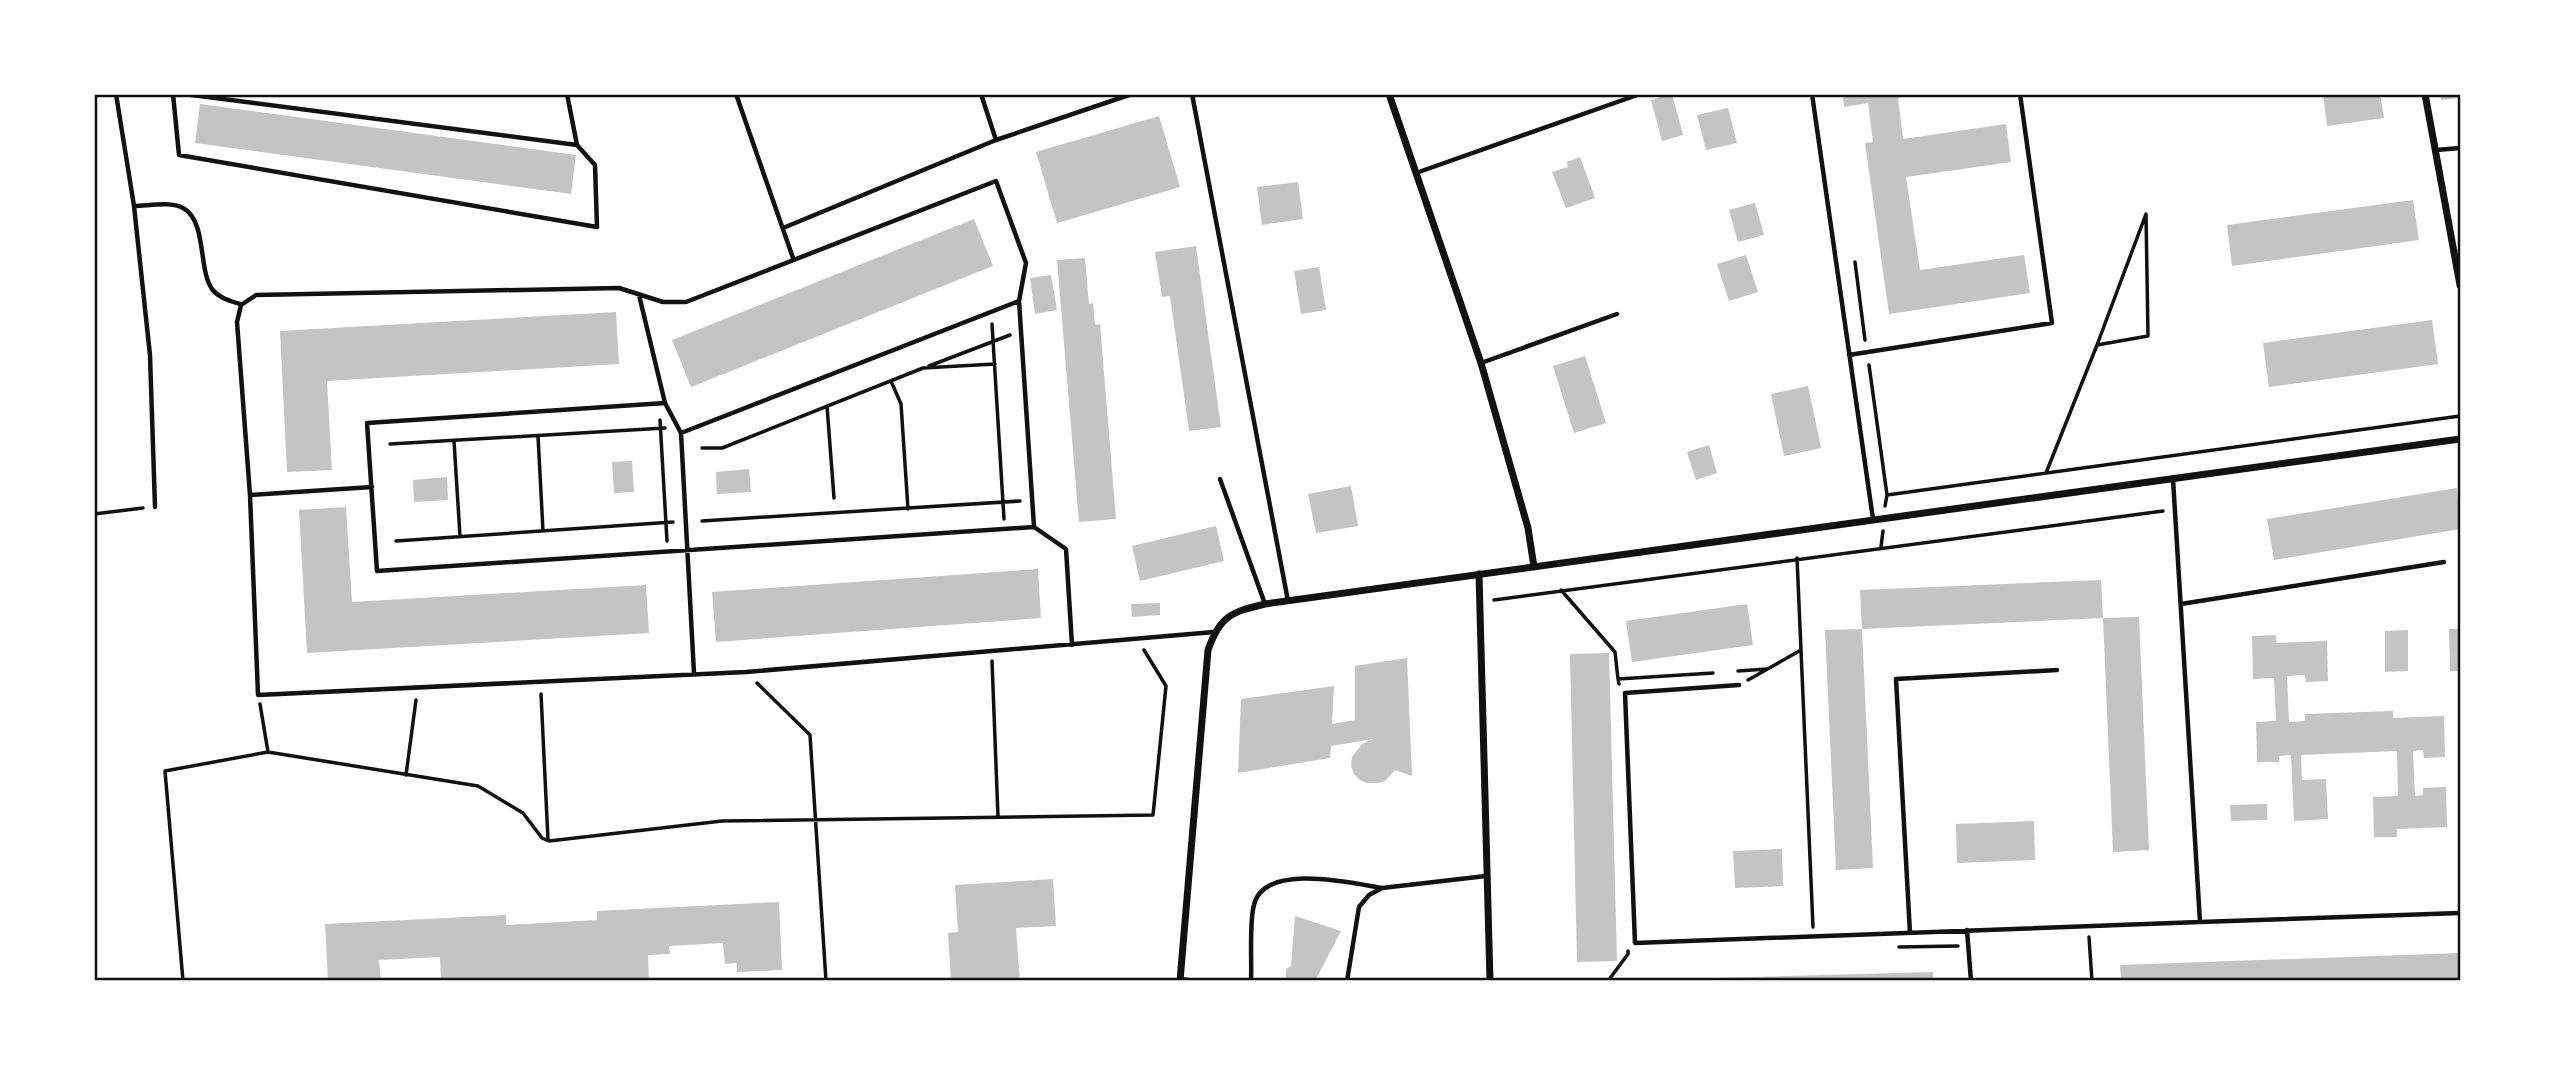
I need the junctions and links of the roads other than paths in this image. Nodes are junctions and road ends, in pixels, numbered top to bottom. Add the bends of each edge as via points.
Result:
1 (116, 94) edge
2 (173, 94) edge
3 (184, 94) edge
4 (567, 94) edge
5 (736, 94) edge
6 (981, 94) edge
7 (1132, 94) edge
8 (1192, 94) edge
9 (1389, 94) edge
10 (1640, 94) edge
11 (1812, 94) edge
12 (2020, 94) edge
13 (2425, 94) edge
14 (996, 140) junction
15 (577, 145) junction
16 (2460, 148) edge
17 (2435, 150) junction
18 (1416, 173) junction
19 (134, 206) junction
20 (783, 228) junction
21 (793, 258) junction
22 (2460, 285) edge
23 (639, 295) junction
24 (1019, 301) junction
25 (240, 304) junction
26 (1618, 314) dead end
27 (1849, 355) junction
28 (1481, 363) junction
29 (662, 403) junction
30 (681, 433) junction
31 (2460, 439) edge
32 (2174, 479) junction
33 (1220, 480) dead end
34 (372, 487) junction
35 (250, 495) junction
36 (155, 507) road end
37 (1873, 520) junction
38 (1034, 527) junction
39 (687, 550) junction
40 (2444, 562) dead end
41 (1534, 567) junction
42 (1479, 574) junction
43 (1288, 601) junction
44 (1265, 604) junction
45 (2181, 604) junction
46 (1214, 632) junction
47 (1072, 645) junction
48 (2057, 670) dead end
49 (694, 673) junction
50 (1739, 685) road end
51 (1486, 876) junction
52 (1382, 888) junction
53 (2460, 913) edge
54 (2200, 922) junction
55 (1968, 930) junction
56 (1910, 933) junction
57 (1180, 980) edge
58 (1197, 981) edge
59 (1251, 981) edge
60 (1347, 981) edge
61 (1490, 981) edge
62 (1971, 981) edge

1 - 19 lane
2 - 15 lane via 178,155 597,227 595,164
3 - 15 lane
4 - 15 lane
5 - 20 lane
6 - 14 lane
7 - 14 lane
8 - 43 lane
9 - 18 street
10 - 18 lane
11 - 27 lane
12 - 27 lane via 2052,323
13 - 17 street
14 - 20 lane
16 - 17 lane
17 - 22 street
18 - 28 street
19 - 25 lane via 182,207 194,217 211,288
19 - 36 lane via 150,355
20 - 21 lane
21 - 23 lane via 686,302
21 - 24 lane via 996,181 1026,263
23 - 25 lane via 619,288 256,295
23 - 29 lane
24 - 30 lane
24 - 38 lane
25 - 35 lane via 237,322
26 - 28 lane
27 - 37 lane
28 - 41 street via 1528,528
29 - 30 lane
29 - 34 lane via 367,423
30 - 39 lane
31 - 32 street
32 - 37 street
32 - 45 lane
33 - 44 lane
34 - 35 lane
34 - 39 lane via 377,571
35 - 49 lane via 258,695
37 - 41 street
38 - 39 lane
38 - 47 lane via 1066,549
39 - 49 lane
40 - 45 lane
41 - 42 street
42 - 43 street
42 - 51 street
43 - 44 street
44 - 46 street via 1225,617
45 - 54 lane
46 - 47 lane
46 - 57 street via 1208,650
47 - 49 lane
48 - 56 lane via 1896,679
50 - 56 lane via 1625,693 1635,943
51 - 52 lane
51 - 61 street
52 - 59 lane via 1301,878 1275,882 1262,891 1254,904
52 - 60 lane via 1360,906
53 - 54 lane
54 - 55 lane
55 - 56 lane
55 - 62 lane
57 - 58 lane

